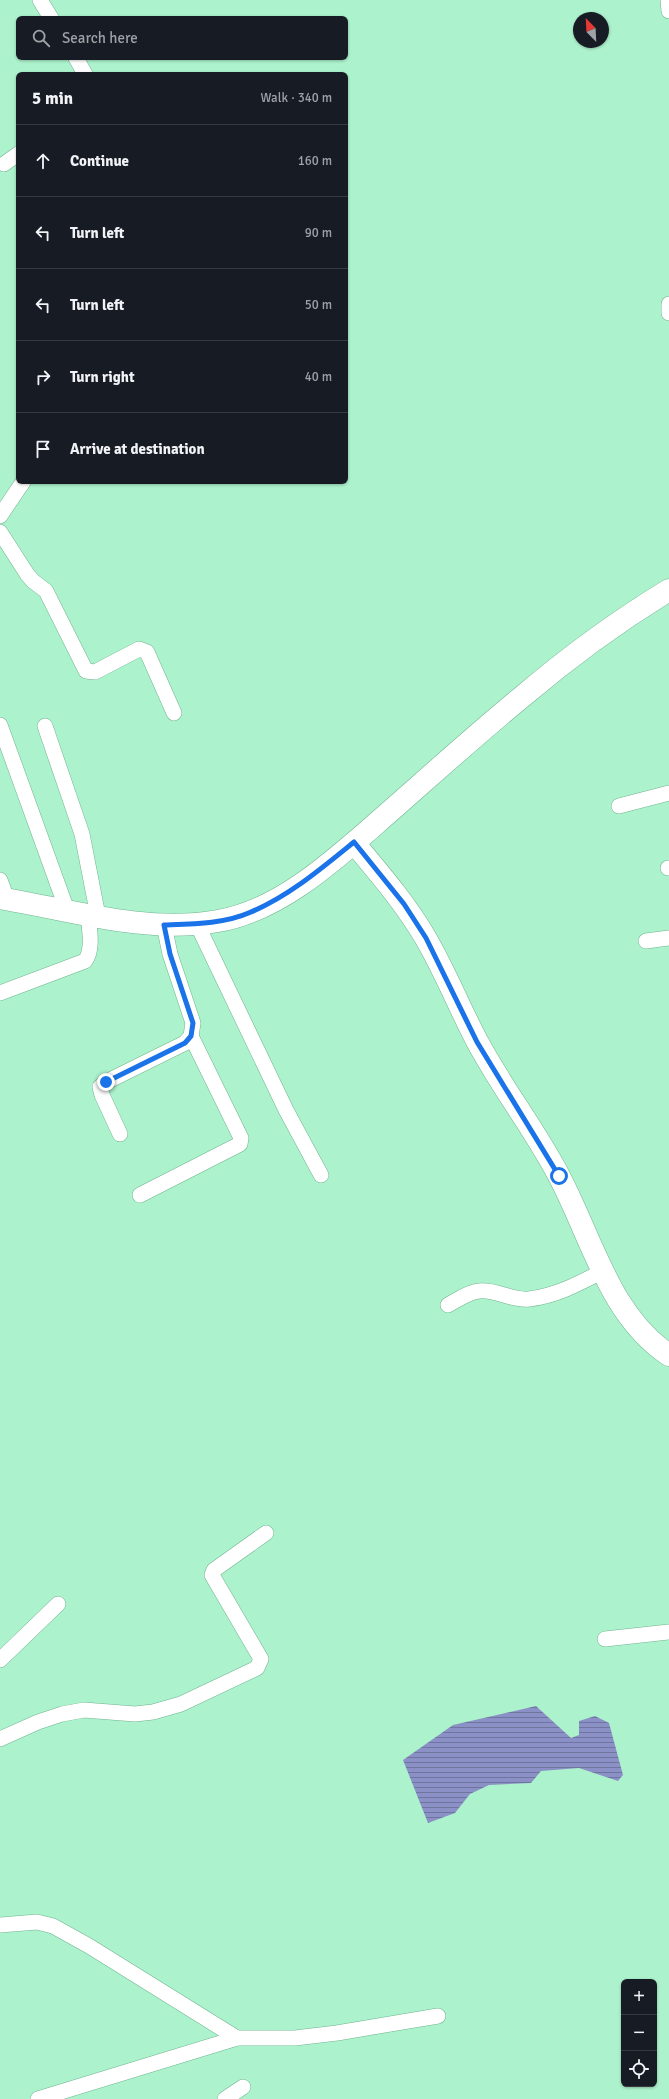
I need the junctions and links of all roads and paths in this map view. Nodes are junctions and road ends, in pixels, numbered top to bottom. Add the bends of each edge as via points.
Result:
1 (40, 0) edge
2 (668, 0) edge
3 (669, 11) edge
4 (50, 16) edge
5 (77, 60) edge
6 (85, 72) edge
7 (16, 155) edge
8 (4, 164) dead end
9 (669, 304) edge
10 (669, 313) edge
11 (22, 484) edge
12 (0, 516) edge
13 (0, 532) edge
14 (669, 590) edge
15 (174, 713) dead end
16 (0, 725) edge
17 (45, 726) dead end
18 (669, 793) edge
19 (619, 806) dead end
20 (354, 842) junction
21 (2, 892) edge
22 (84, 913) junction
23 (197, 924) junction
24 (164, 925) junction
25 (669, 938) edge
26 (646, 941) dead end
27 (0, 993) edge
28 (191, 1036) junction
29 (120, 1134) dead end
30 (321, 1175) dead end
31 (140, 1195) dead end
32 (604, 1271) junction
33 (448, 1305) dead end
34 (669, 1355) edge
35 (266, 1533) dead end
36 (58, 1604) dead end
37 (669, 1632) edge
38 (605, 1639) dead end
39 (0, 1660) edge
40 (0, 1739) edge
41 (0, 1925) edge
42 (438, 2016) dead end
43 (237, 2038) junction
44 (243, 2087) dead end
45 (38, 2099) edge
46 (224, 2099) edge

1 - 4 street
2 - 3 street
5 - 6 street
7 - 8 street
9 - 10 street
11 - 12 street
13 - 15 street via 27,574 46,591 86,671 95,672 139,649 143,650 147,652
14 - 20 street via 628,614 524,695
16 - 22 street
17 - 22 street via 82,834
18 - 19 street
20 - 23 street via 299,886 251,912
20 - 32 street via 404,904 426,938 477,1042 559,1176
21 - 22 street
22 - 24 street
22 - 27 street via 90,947 85,962
23 - 24 street
23 - 30 street via 286,1110
24 - 28 street via 170,954 193,1023
25 - 26 street
28 - 29 street via 185,1043 100,1087
28 - 31 street via 241,1138 240,1144
32 - 33 street via 552,1295 528,1299 478,1291
32 - 34 street via 615,1296 634,1324 652,1344
35 - 40 street via 214,1570 212,1575 261,1659 257,1668 181,1704 154,1712 115,1714 84,1710 38,1722
36 - 39 street
37 - 38 street
41 - 43 street via 37,1922 53,1926
42 - 43 street via 295,2038
43 - 45 street
44 - 46 street

